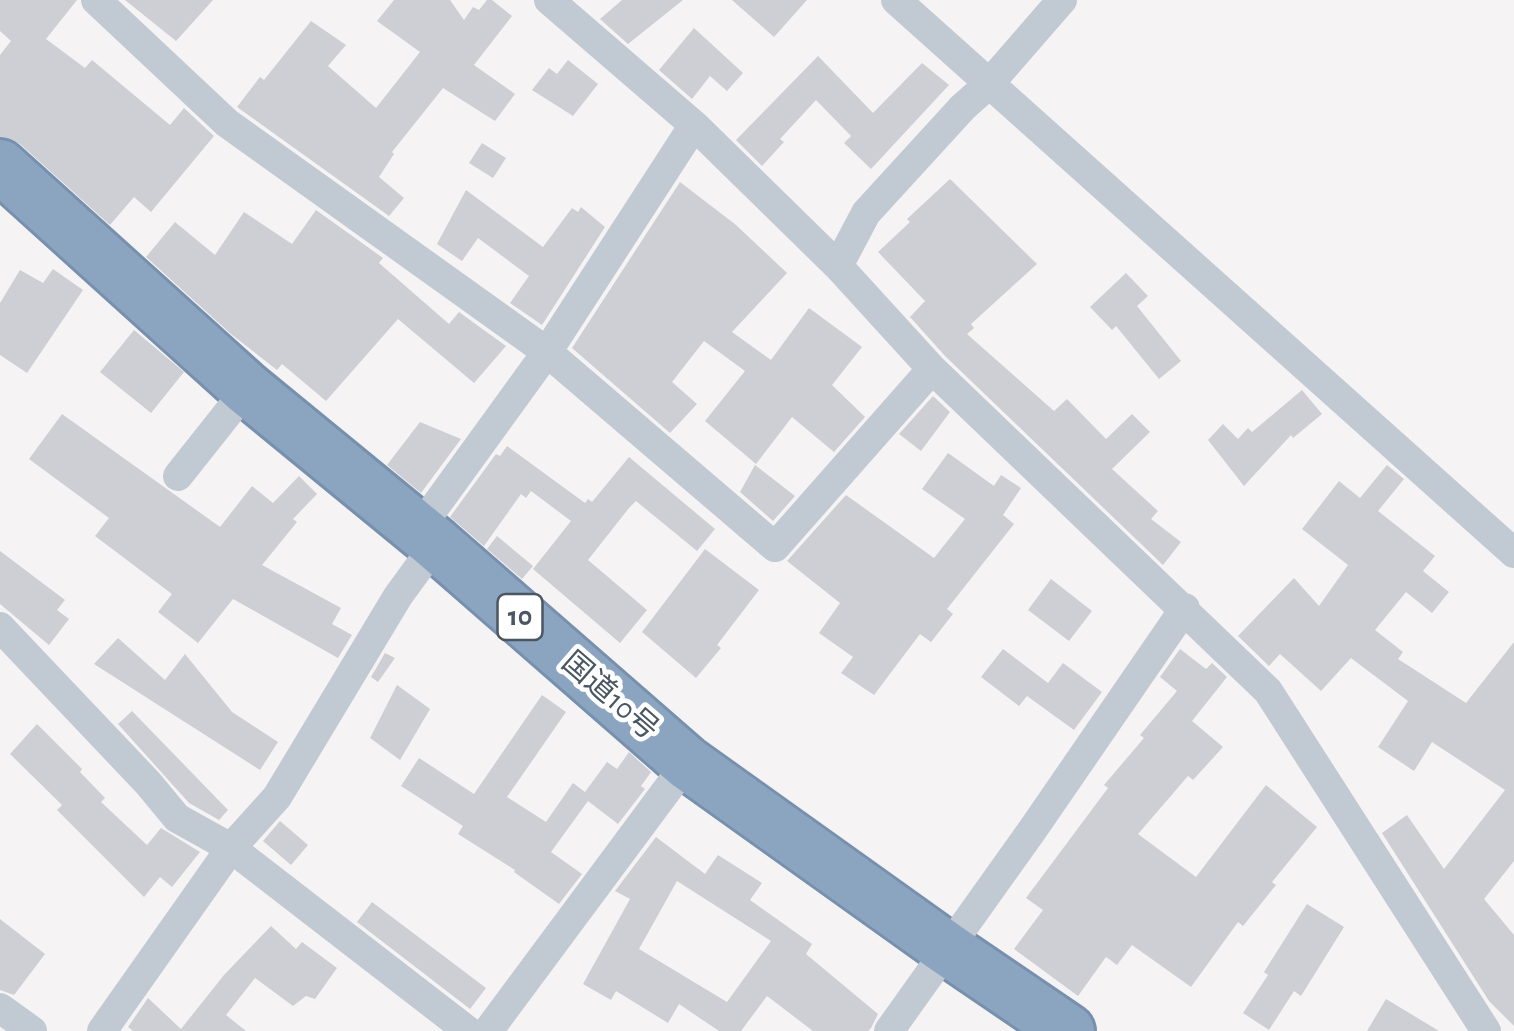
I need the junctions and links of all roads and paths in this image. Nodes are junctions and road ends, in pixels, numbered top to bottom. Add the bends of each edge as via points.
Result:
1 (96, 0) edge
2 (549, 0) edge
3 (896, 0) edge
4 (1062, 0) edge
5 (988, 84) junction
6 (694, 125) junction
7 (0, 166) edge
8 (838, 266) junction
9 (547, 352) junction
10 (932, 370) junction
11 (247, 389) junction
12 (178, 476) dead end
13 (427, 537) junction
14 (1514, 554) edge
15 (1184, 608) junction
16 (0, 627) edge
17 (687, 763) junction
18 (231, 848) junction
19 (946, 948) junction
20 (0, 1008) edge
21 (107, 1029) edge
22 (32, 1031) edge
23 (468, 1031) edge
24 (488, 1031) edge
25 (888, 1031) edge
26 (1068, 1031) edge
27 (1486, 1031) edge

1 - 9 street via 227,123
2 - 6 street
3 - 5 street
4 - 5 street
5 - 8 street via 866,213
5 - 14 street
6 - 8 street
6 - 9 street
7 - 11 highway, 国道10号 / 10
8 - 10 street
9 - 10 street via 776,547
9 - 13 street
10 - 15 street
11 - 12 street
11 - 13 highway, 国道10号 / 10
13 - 17 highway, 国道10号 / 10
13 - 18 street via 276,797
15 - 19 street
15 - 27 street via 1268,691
16 - 18 street via 177,818
17 - 19 highway, 国道10号 / 10
17 - 24 street
18 - 21 street
18 - 23 street
19 - 25 street
19 - 26 highway, 国道10号 / 10
20 - 22 street

